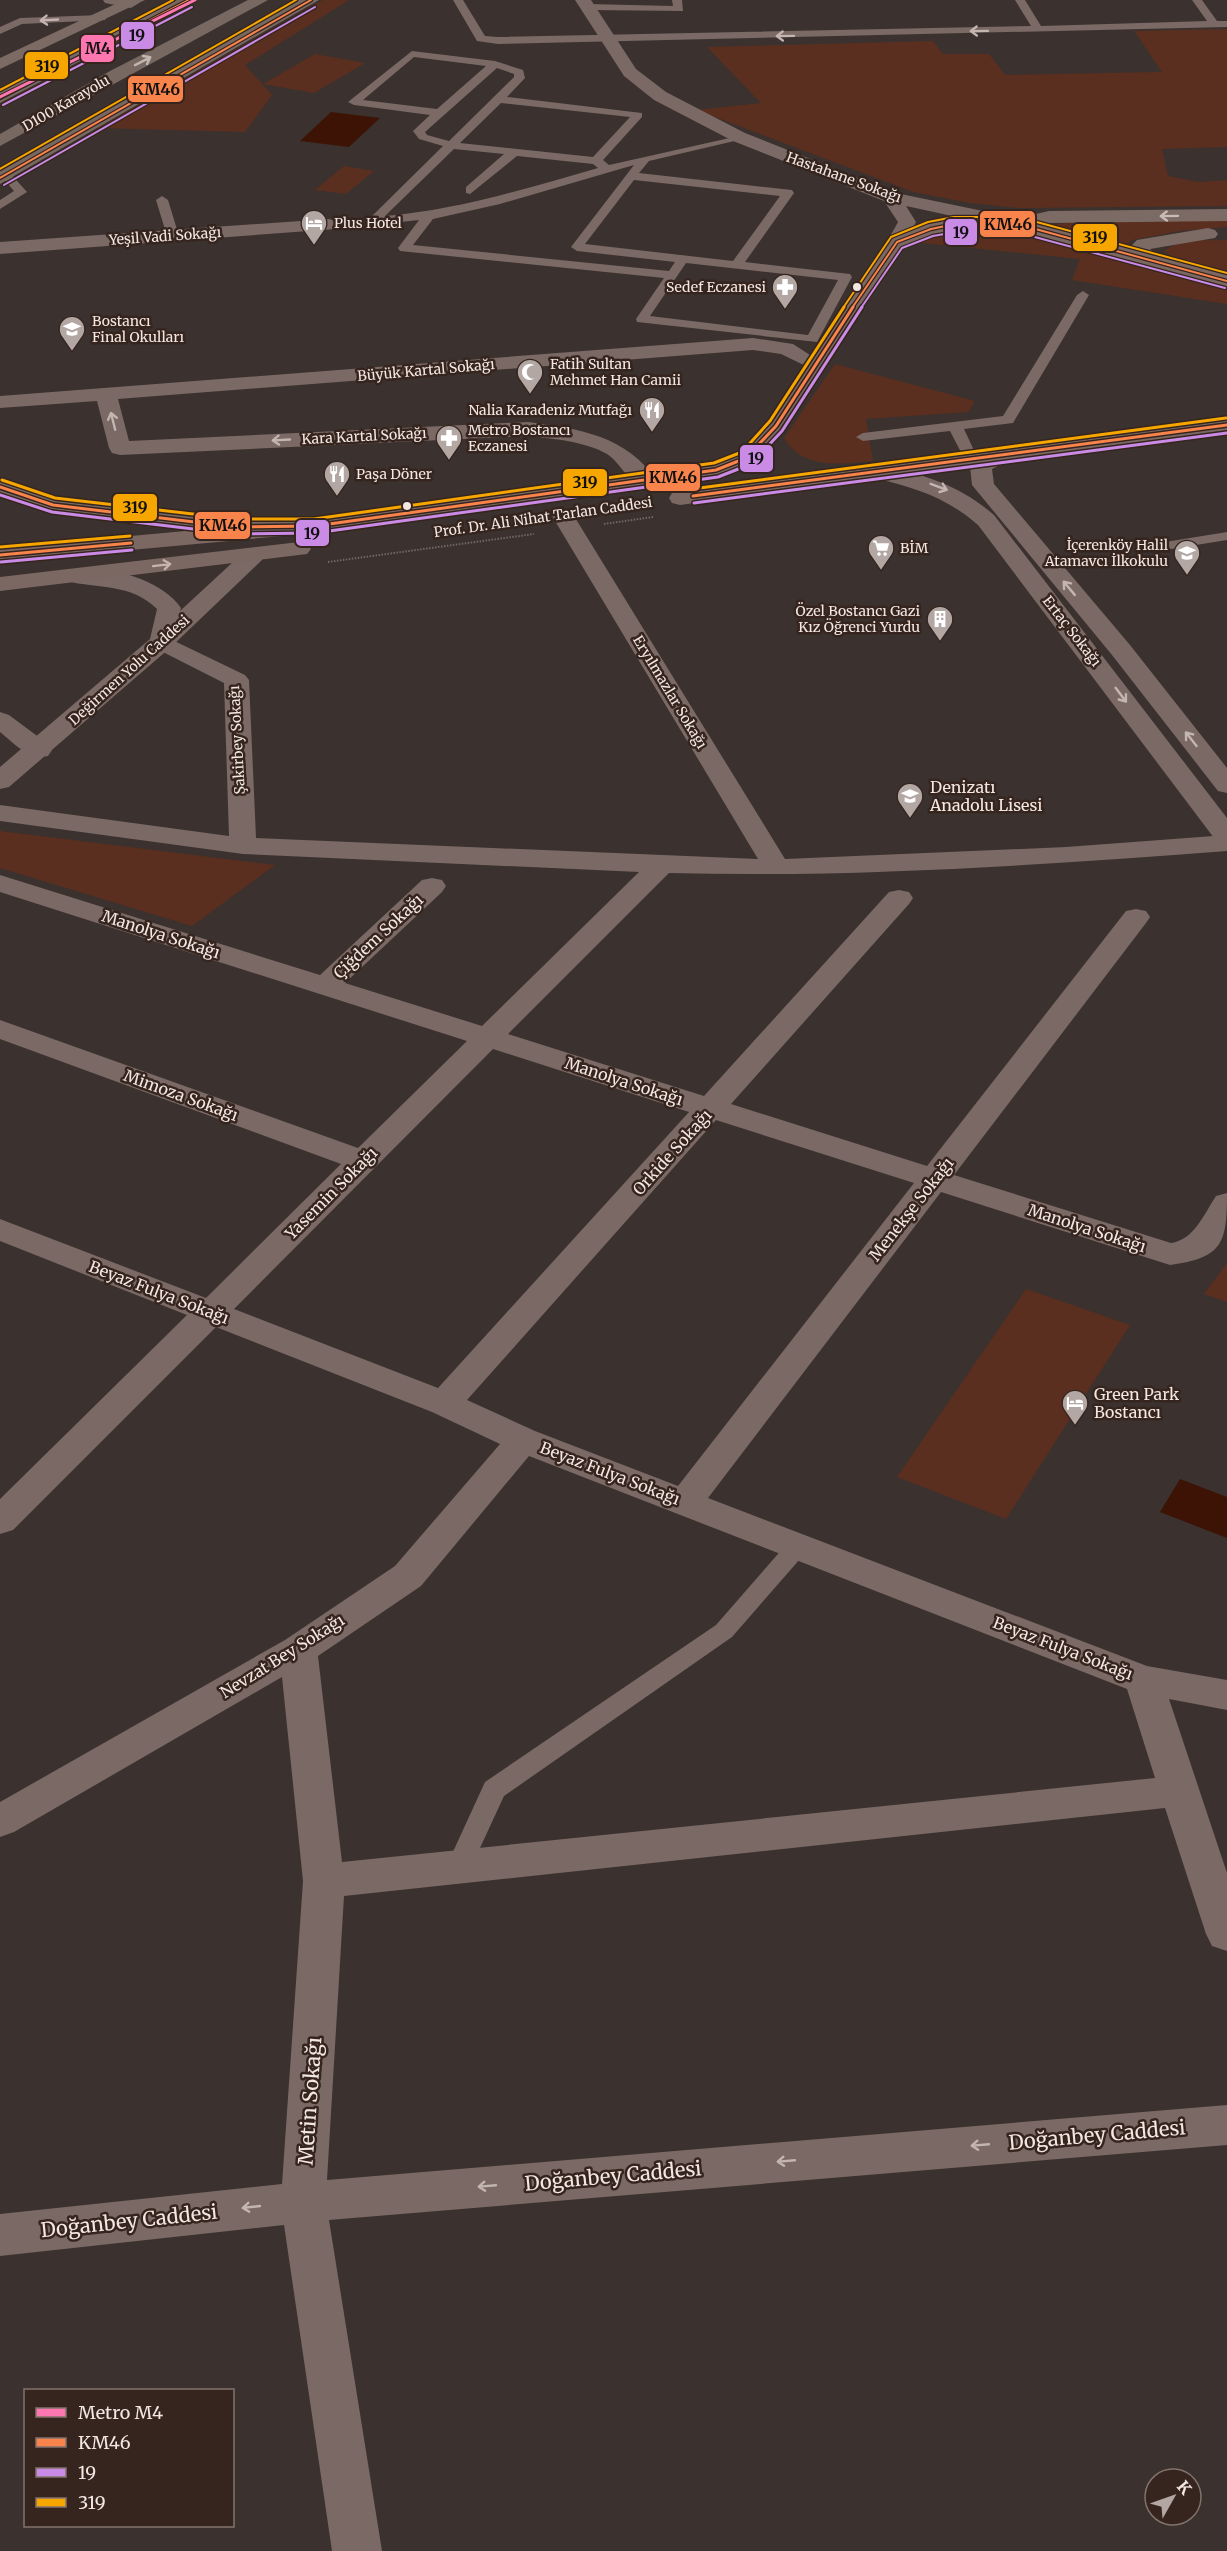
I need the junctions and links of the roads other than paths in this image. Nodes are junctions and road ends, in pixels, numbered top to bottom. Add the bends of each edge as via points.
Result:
1 (111, 0) edge
2 (189, 0) edge
3 (260, 0) edge
4 (311, 0) edge
5 (458, 0) edge
6 (1020, 0) edge
7 (1197, 0) edge
8 (134, 2) edge
9 (585, 4) edge
10 (678, 4) edge
11 (101, 18) junction
12 (1214, 24) junction
13 (1227, 24) edge
14 (1038, 29) junction
15 (0, 31) edge
16 (610, 40) junction
17 (0, 64) edge
18 (495, 64) junction
19 (0, 98) edge
20 (499, 99) junction
21 (439, 113) junction
22 (739, 137) junction
23 (0, 141) edge
24 (451, 146) junction
25 (514, 152) junction
26 (645, 158) junction
27 (596, 161) junction
28 (608, 169) junction
29 (2, 171) edge
30 (631, 176) junction
31 (470, 190) dead end
32 (891, 197) junction
33 (162, 200) dead end
34 (0, 205) edge
35 (1227, 215) edge
36 (429, 216) junction
37 (1017, 224) junction
38 (329, 225) dead end
39 (1227, 232) edge
40 (173, 236) junction
41 (897, 242) junction
42 (577, 247) junction
43 (0, 248) edge
44 (683, 259) junction
45 (1152, 260) junction
46 (561, 264) junction
47 (736, 264) junction
48 (671, 275) junction
49 (1227, 280) edge
50 (1083, 295) dead end
51 (814, 364) junction
52 (106, 395) junction
53 (0, 402) edge
54 (1227, 425) edge
55 (776, 426) junction
56 (956, 426) junction
57 (863, 437) dead end
58 (1005, 454) junction
59 (971, 459) junction
60 (883, 473) junction
61 (841, 477) junction
62 (647, 482) junction
63 (0, 487) edge
64 (567, 522) junction
65 (315, 526) junction
66 (1227, 536) edge
67 (1159, 547) dead end
68 (0, 555) edge
69 (254, 555) junction
70 (74, 576) junction
71 (0, 584) edge
72 (162, 642) junction
73 (0, 720) edge
74 (39, 750) junction
75 (0, 781) edge
76 (1227, 786) edge
77 (0, 813) edge
78 (1227, 836) edge
79 (1227, 843) edge
80 (243, 846) junction
81 (662, 865) junction
82 (777, 868) junction
83 (0, 883) edge
84 (432, 886) dead end
85 (898, 898) dead end
86 (1136, 917) dead end
87 (325, 986) junction
88 (0, 1029) edge
89 (488, 1037) junction
90 (711, 1109) junction
91 (363, 1161) junction
92 (933, 1179) junction
93 (1227, 1203) edge
94 (1, 1232) edge
95 (211, 1312) junction
96 (444, 1404) junction
97 (523, 1440) junction
98 (686, 1501) junction
99 (0, 1521) edge
100 (799, 1545) junction
101 (298, 1650) junction
102 (1143, 1680) junction
103 (1227, 1695) edge
104 (1179, 1791) junction
105 (0, 1821) edge
106 (459, 1867) junction
107 (324, 1881) junction
108 (1227, 1934) edge
109 (1227, 2125) edge
110 (303, 2202) junction
111 (0, 2235) edge
112 (357, 2551) edge

1 - 8 street
2 - 19 highway, D100 Karayolu
23 -> 3 highway, D100 Karayolu
4 - 29 highway
5 - 16 lane via 481,39 509,43 590,36
6 - 14 lane
7 - 12 lane
8 - 11 main road
9 - 10 lane
9 - 16 street, Hastahane Sokağı
11 -> 15 lane via 20,21
11 - 17 main road
12 - 13 lane
12 - 14 lane
14 -> 16 lane
16 - 22 street, Hastahane Sokağı via 630,72 660,96
18 - 20 lane via 519,72 520,78
18 - 21 lane
18 - 21 lane via 412,54 354,102
20 - 24 lane
20 - 27 lane via 638,115
21 - 24 lane via 419,131 423,137
22 - 26 lane
22 - 32 street, Hastahane Sokağı
24 - 25 lane
24 - 36 lane via 373,222
25 - 27 lane
25 - 31 lane
26 - 28 lane
26 - 30 lane
27 - 28 lane
28 - 36 lane
29 - 34 lane via 21,192
30 - 42 lane
30 - 47 lane via 788,193
32 - 37 street, Hastahane Sokağı
32 - 41 street via 907,222
33 - 40 lane
35 -> 37 main road via 1048,217
36 - 46 lane via 404,248
37 - 41 main road via 955,224
37 - 45 main road, Hastahane Sokağı
38 - 40 street, Yeşil Vadi Sokağı
39 - 45 main road via 1158,240 1138,249
40 - 43 street, Yeşil Vadi Sokağı
41 - 51 main road, Prof. Dr. Ali Nihat Tarlan Caddesi
42 - 44 lane
42 - 46 lane
44 - 47 lane
44 - 48 lane
45 - 49 main road, Hastahane Sokağı
46 - 48 lane
47 - 48 lane via 846,277 812,339 642,320
50 - 56 lane via 1008,420
51 - 52 street, Büyük Kartal Sokağı via 786,348 753,344
51 - 55 main road, Prof. Dr. Ali Nihat Tarlan Caddesi
52 - 53 street
62 -> 52 street, Kara Kartal Sokağı via 615,450 570,434 528,429 120,448
54 - 58 main road, Prof. Dr. Ali Nihat Tarlan Caddesi
55 - 61 main road via 772,446 780,458 812,472
55 - 62 main road, Prof. Dr. Ali Nihat Tarlan Caddesi via 746,458 716,470
56 - 57 lane
56 - 59 lane
58 - 59 main road, Prof. Dr. Ali Nihat Tarlan Caddesi
76 -> 58 street, Ertaç Sokağı via 1121,650 983,485 981,466
59 - 60 main road, Prof. Dr. Ali Nihat Tarlan Caddesi
60 - 61 main road, Prof. Dr. Ali Nihat Tarlan Caddesi
60 -> 78 street, Ertaç Sokağı via 949,491 986,520
61 - 64 main road, Prof. Dr. Ali Nihat Tarlan Caddesi
62 - 65 main road, Prof. Dr. Ali Nihat Tarlan Caddesi
63 - 65 highway via 53,505 139,518 236,527
64 - 69 main road, Prof. Dr. Ali Nihat Tarlan Caddesi
64 - 82 street, Eryılmazlar Sokağı
65 - 68 main road, Prof. Dr. Ali Nihat Tarlan Caddesi
66 - 67 lane
70 -> 69 main road, Prof. Dr. Ali Nihat Tarlan Caddesi
69 - 72 street, Değirmen Yolu Caddesi
70 - 71 main road, Prof. Dr. Ali Nihat Tarlan Caddesi
70 - 72 street via 119,580 160,597 169,608
72 - 74 street, Değirmen Yolu Caddesi
72 - 80 street, Şakirbey Sokağı via 236,680
73 - 74 street
74 - 75 street, Değirmen Yolu Caddesi
77 - 80 street
79 - 82 street via 1066,855
80 - 81 street
81 - 82 street
81 - 89 street, Yasemin Sokağı
83 - 87 street, Manolya Sokağı
84 - 87 street, Çiğdem Sokağı
85 - 90 street, Orkide Sokağı
86 - 92 street, Menekşe Sokağı
87 - 89 street, Manolya Sokağı
88 - 91 street, Mimoza Sokağı
89 - 90 street, Manolya Sokağı
89 - 91 street, Yasemin Sokağı
90 - 92 street, Manolya Sokağı
90 - 96 street, Orkide Sokağı
91 - 95 street, Yasemin Sokağı
92 - 93 street, Manolya Sokağı via 1170,1254 1193,1251
92 - 98 street, Menekşe Sokağı
94 - 95 street, Beyaz Fulya Sokağı
95 - 96 street, Beyaz Fulya Sokağı
95 - 99 street, Yasemin Sokağı
96 - 97 street, Beyaz Fulya Sokağı
97 - 98 street, Beyaz Fulya Sokağı
97 - 101 street, Nevzat Bey Sokağı via 408,1576
98 - 100 street, Beyaz Fulya Sokağı
100 - 102 street, Beyaz Fulya Sokağı
100 - 106 lane via 724,1631 494,1790
101 - 105 street, Nevzat Bey Sokağı
101 - 107 street, Metin Sokağı
102 - 103 street, Beyaz Fulya Sokağı
102 - 104 street
104 - 106 street
104 - 108 street
106 - 107 street
107 - 110 street, Metin Sokağı
109 -> 110 street, Doğanbey Caddesi
110 -> 111 street, Doğanbey Caddesi
110 - 112 street, Metin Sokağı

